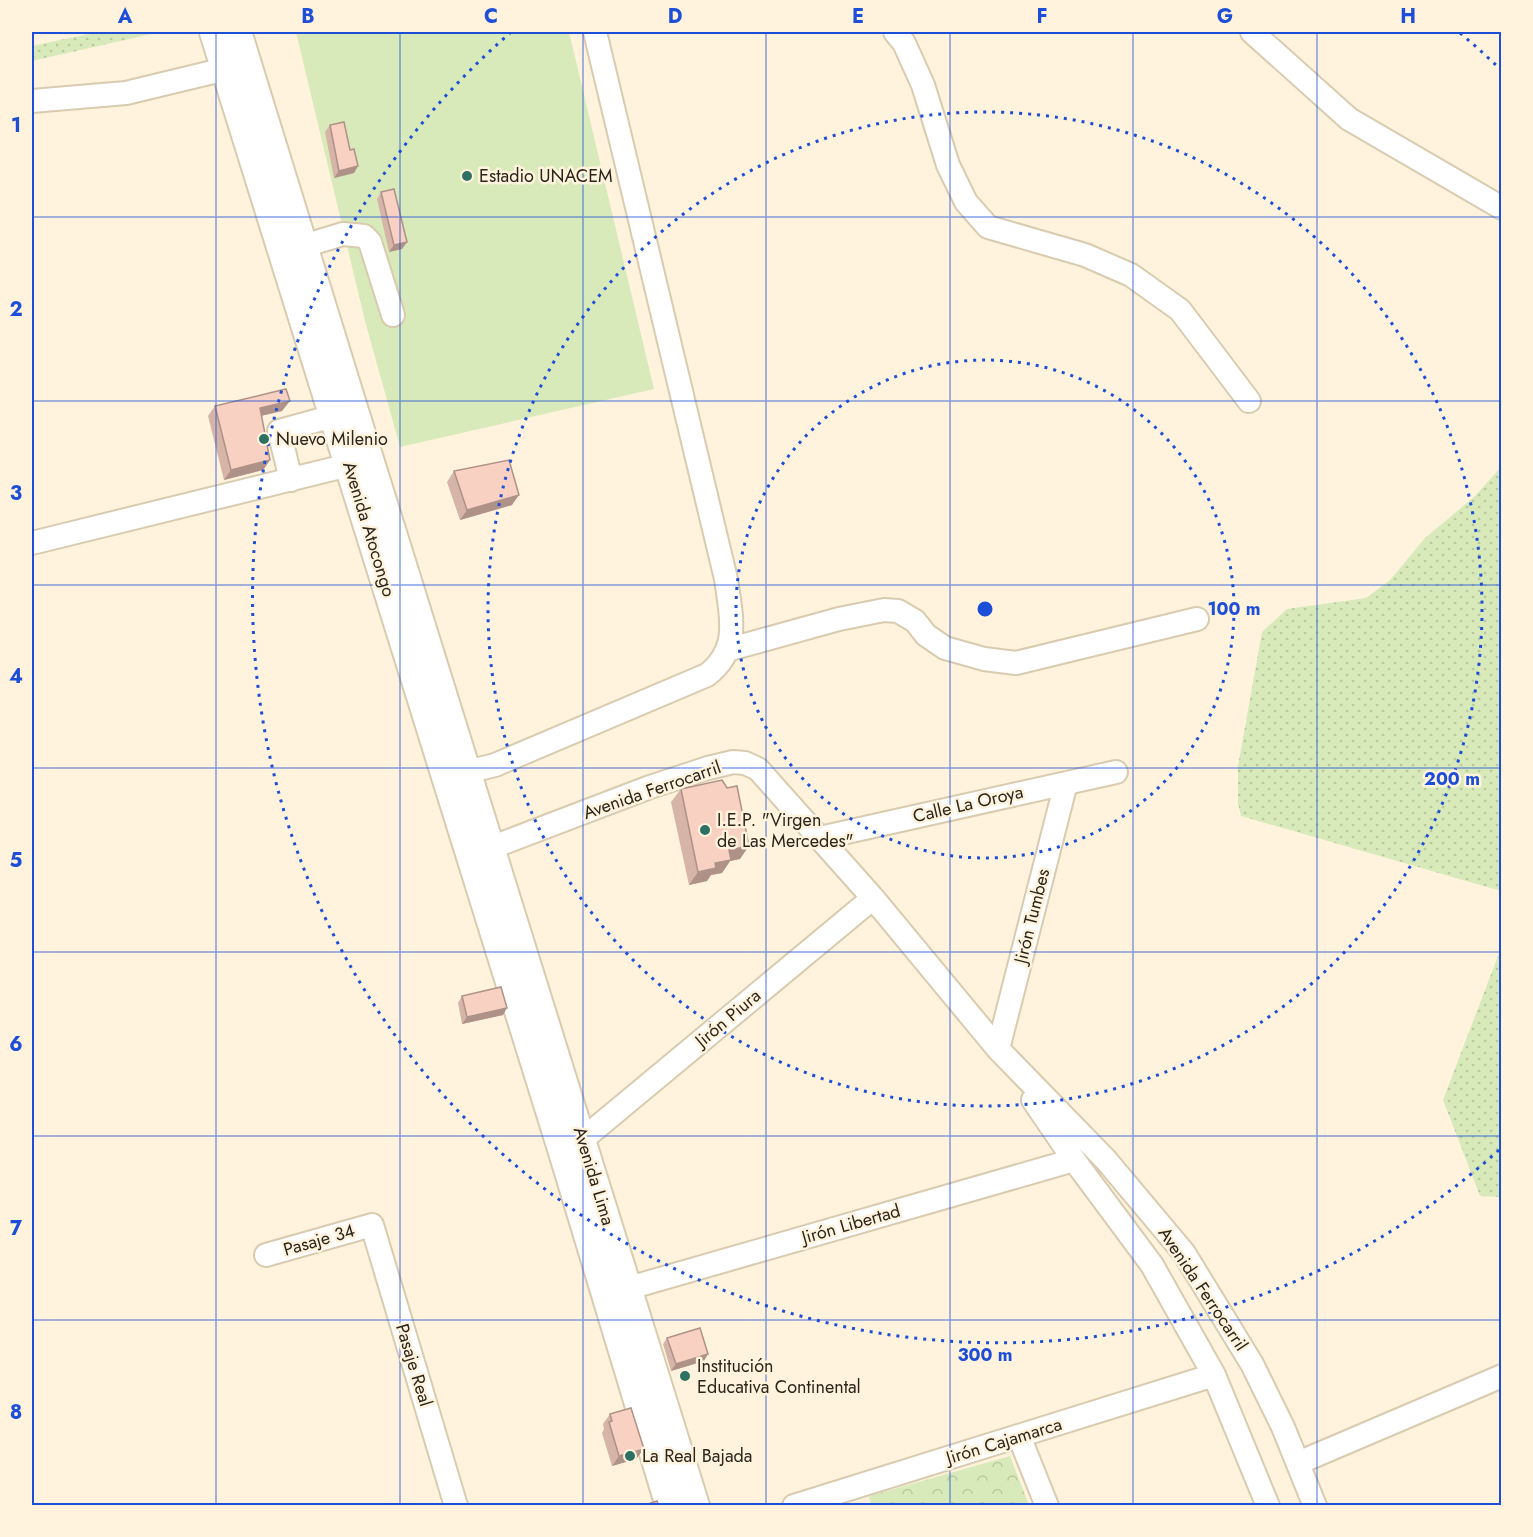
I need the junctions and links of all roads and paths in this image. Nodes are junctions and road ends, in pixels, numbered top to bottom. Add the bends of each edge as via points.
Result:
1 (214, 32) edge
2 (237, 32) edge
3 (595, 32) edge
4 (895, 32) edge
5 (1252, 32) edge
6 (237, 67) junction
7 (32, 101) edge
8 (1502, 208) edge
9 (293, 248) junction
10 (393, 315) dead end
11 (1249, 401) dead end
12 (345, 413) junction
13 (360, 463) junction
14 (291, 480) junction
15 (32, 543) edge
16 (1197, 619) dead end
17 (727, 650) junction
18 (455, 771) junction
19 (1116, 771) dead end
20 (1066, 783) junction
21 (820, 838) junction
22 (480, 852) junction
23 (873, 897) junction
24 (998, 1049) junction
25 (583, 1139) junction
26 (1074, 1160) junction
27 (372, 1225) joint
28 (266, 1256) dead end
29 (629, 1288) junction
30 (1214, 1375) junction
31 (1502, 1376) edge
32 (1019, 1436) junction
33 (1298, 1463) junction
34 (861, 1496) edge
35 (456, 1506) edge
36 (670, 1506) edge
37 (695, 1506) edge
38 (794, 1506) edge
39 (1047, 1506) edge
40 (1268, 1506) edge
41 (1315, 1506) edge

1 - 6 main road, Avenida Atocongo
2 - 6 main road, Avenida Atocongo
3 - 17 street via 726,579 732,633
4 - 11 street via 923,85 948,165 966,202 988,227 1085,255 1131,275 1180,310
5 - 8 street via 1349,119
6 - 7 street via 126,93
6 - 9 main road, Avenida Atocongo
9 - 10 street via 343,234 364,236 370,243
9 - 12 main road, Avenida Atocongo
12 - 13 main road, Avenida Atocongo
12 - 14 street via 279,431
13 - 14 street
13 - 18 main road, Avenida Atocongo
14 - 15 street
16 - 17 street via 1016,663 945,648 915,621 898,611 884,610
17 - 18 street via 707,675 495,765
18 - 22 main road, Avenida Atocongo
19 - 20 street, Calle La Oroya
20 - 21 street, Calle La Oroya
20 - 24 street, Jirón Tumbes
21 - 22 street, Avenida Ferrocarril via 758,769 733,762 650,788
21 - 23 street, Avenida Ferrocarril
22 - 25 main road, Avenida Lima
22 - 36 main road, Avenida Lima via 563,1152
23 - 24 street, Avenida Ferrocarril
23 - 25 street, Jirón Piura
24 - 26 street, Avenida Ferrocarril
24 - 33 street, Avenida Ferrocarril via 1106,1160 1184,1253 1252,1364
25 - 29 main road, Avenida Lima
26 - 29 street, Jirón Libertad
26 - 30 street, Avenida Ferrocarril via 1152,1265
27 - 28 street, Pasaje 34
27 - 35 street, Pasaje Real
29 - 37 main road, Avenida Lima
30 - 32 street, Jirón Cajamarca
30 - 40 street, Avenida Ferrocarril
31 - 33 street
32 - 34 street, Jirón Cajamarca
32 - 39 street
33 - 41 street, Avenida Ferrocarril
34 - 38 street, Jirón Cajamarca

